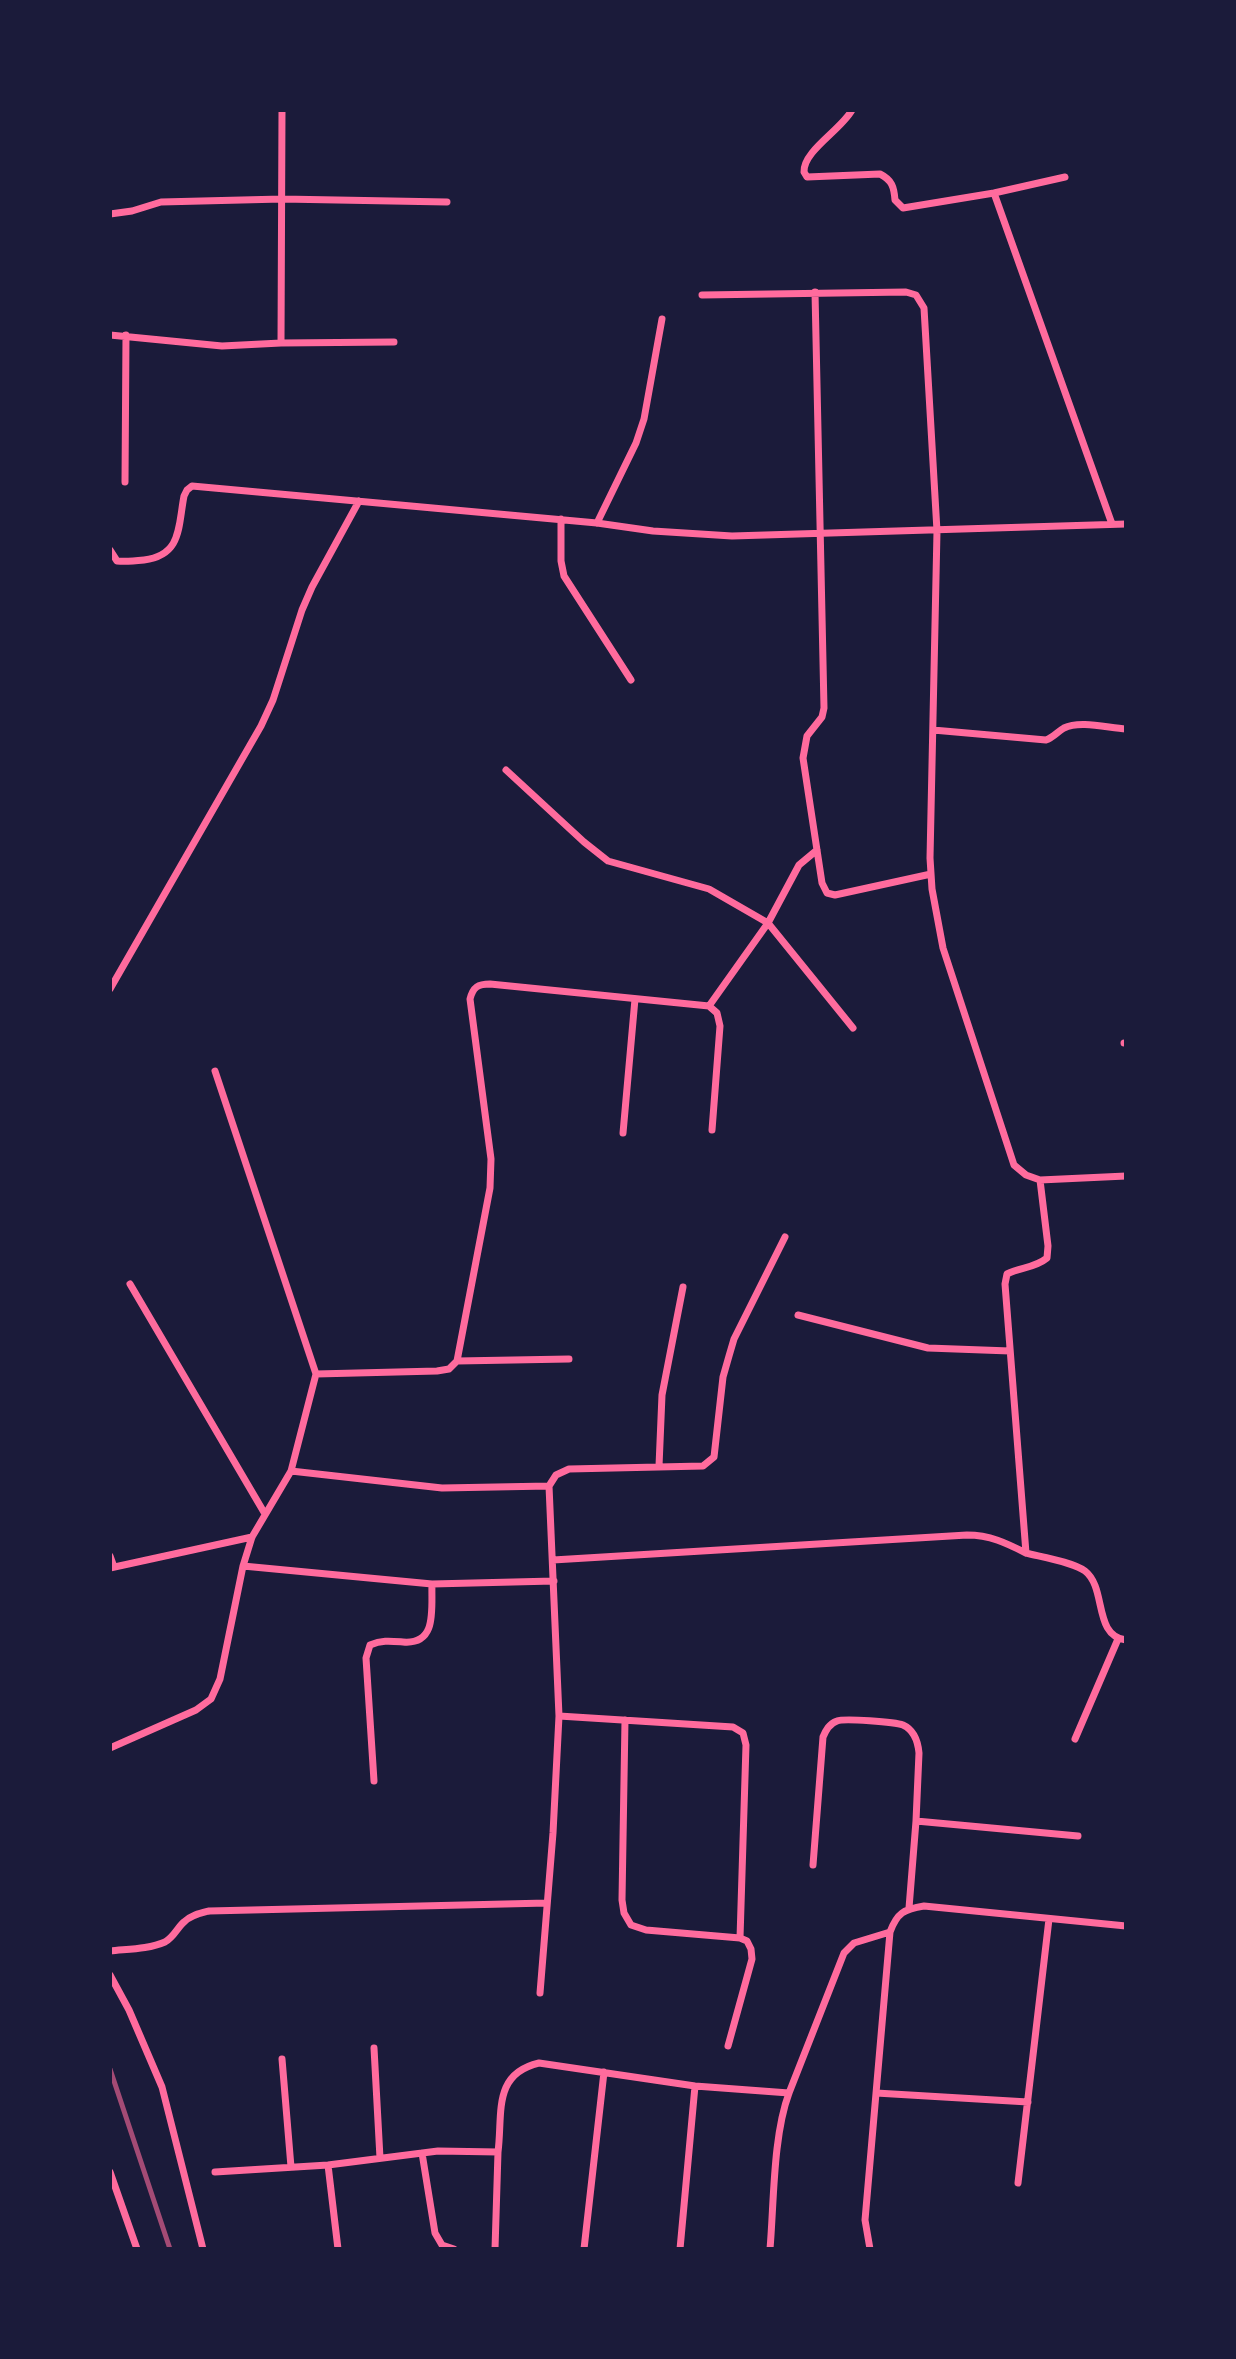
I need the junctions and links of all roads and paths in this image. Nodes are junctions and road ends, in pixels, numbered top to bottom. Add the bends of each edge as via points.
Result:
1 (282, 110) edge
2 (852, 110) edge
3 (1065, 177) dead end
4 (994, 193) junction
5 (282, 199) junction
6 (447, 202) dead end
7 (110, 214) edge
8 (815, 292) junction
9 (702, 295) dead end
10 (662, 319) dead end
11 (110, 335) edge
12 (126, 335) junction
13 (394, 342) dead end
14 (281, 343) junction
15 (125, 482) dead end
16 (359, 501) junction
17 (561, 519) junction
18 (597, 523) junction
19 (1112, 524) junction
20 (1126, 524) edge
21 (937, 531) junction
22 (820, 535) junction
23 (110, 551) edge
24 (631, 680) dead end
25 (1126, 729) edge
26 (933, 730) junction
27 (506, 771) dead end
28 (817, 850) junction
29 (931, 874) junction
30 (768, 923) junction
31 (110, 989) edge
32 (635, 999) junction
33 (709, 1006) junction
34 (853, 1028) dead end
35 (215, 1071) dead end
36 (712, 1130) dead end
37 (623, 1133) dead end
38 (1126, 1177) edge
39 (1040, 1180) junction
40 (785, 1237) dead end
41 (130, 1284) dead end
42 (682, 1287) dead end
43 (797, 1315) dead end
44 (1010, 1351) junction
45 (569, 1359) dead end
46 (457, 1361) junction
47 (316, 1374) junction
48 (659, 1466) junction
49 (291, 1471) junction
50 (549, 1486) junction
51 (265, 1514) junction
52 (252, 1537) junction
53 (1026, 1553) junction
54 (110, 1556) edge
55 (553, 1560) junction
56 (243, 1566) junction
57 (112, 1568) edge
58 (554, 1581) junction
59 (432, 1584) junction
60 (1122, 1639) edge
61 (559, 1716) junction
62 (625, 1720) junction
63 (1075, 1739) dead end
64 (110, 1748) edge
65 (373, 1781) dead end
66 (916, 1821) junction
67 (1078, 1836) dead end
68 (813, 1865) dead end
69 (547, 1903) junction
70 (909, 1908) junction
71 (1049, 1919) junction
72 (1126, 1926) edge
73 (890, 1932) junction
74 (740, 1938) junction
75 (110, 1951) edge
76 (110, 1975) edge
77 (540, 1993) dead end
78 (729, 2046) dead end
79 (374, 2048) dead end
80 (282, 2059) dead end
81 (604, 2072) junction
82 (695, 2086) junction
83 (789, 2093) junction
84 (876, 2093) junction
85 (1028, 2102) junction
86 (498, 2152) junction
87 (422, 2153) junction
88 (380, 2158) junction
89 (328, 2165) junction
90 (291, 2167) junction
91 (110, 2172) edge
92 (215, 2172) dead end
93 (1018, 2183) dead end
94 (112, 2184) edge
95 (137, 2249) edge
96 (203, 2249) edge
97 (338, 2249) edge
98 (454, 2249) edge
99 (495, 2249) edge
100 (584, 2249) edge
101 (680, 2249) edge
102 (770, 2249) edge
103 (870, 2249) edge

1 - 5 street
2 - 4 street via 807,159 807,177 880,174 888,178 895,200 903,208
3 - 4 street
4 - 19 street
5 - 6 street
5 - 7 street via 161,202
5 - 14 street
8 - 9 street
8 - 21 street via 906,292 916,295 924,308
8 - 22 street
10 - 18 street via 644,419
11 - 12 street
12 - 14 street via 222,346
12 - 15 street
13 - 14 street
16 - 17 street
16 - 23 street via 192,486 184,496 170,550 162,556 124,562 117,561
16 - 31 street via 312,587 261,726
17 - 18 street
17 - 24 street via 564,576
18 - 22 street via 695,534
19 - 20 street
19 - 21 street
21 - 22 street
21 - 26 street
22 - 28 street via 824,708 807,736 803,758
25 - 26 street via 1073,725 1046,740
26 - 29 street
27 - 30 street via 608,861 709,889
28 - 29 street via 822,883 827,893 835,895
28 - 30 street via 799,865
29 - 39 street via 943,948 1014,1165
30 - 33 street
30 - 34 street
32 - 33 street
32 - 37 street
32 - 46 street via 490,984 472,990 491,1159 490,1188
33 - 36 street via 717,1013 720,1026
35 - 47 street
38 - 39 street
39 - 44 street via 1047,1258 1039,1265 1007,1274
40 - 48 street via 734,1339 723,1377 714,1457 703,1466
41 - 51 street
42 - 48 street via 662,1395
43 - 44 street via 928,1348
44 - 53 street
45 - 46 street
46 - 47 street via 449,1369 437,1371
47 - 49 street
48 - 50 street via 569,1469 556,1475
49 - 50 street via 442,1488
49 - 51 street
50 - 55 street
51 - 52 street
52 - 56 street
52 - 57 street
53 - 55 street via 992,1538 967,1535
53 - 60 street via 1084,1570 1092,1579 1110,1632
54 - 57 street
55 - 58 street
56 - 59 street
56 - 64 street via 211,1699
58 - 59 street
58 - 61 street
59 - 65 street via 430,1629 424,1639 411,1643 380,1640 370,1645 366,1658
60 - 63 street
61 - 62 street
61 - 69 street
62 - 74 street via 624,1913 631,1925 646,1930
62 - 74 street via 733,1727 743,1732
66 - 67 street
66 - 68 street via 919,1753 911,1730 902,1725 834,1722 823,1737
66 - 70 street
69 - 75 street via 209,1911 184,1921 165,1942
69 - 77 street
70 - 71 street
70 - 73 street via 896,1916
71 - 72 street
71 - 85 street
73 - 83 street via 854,1943 844,1953
73 - 84 street
74 - 78 street via 747,1941 752,1959
76 - 96 street via 162,2087
79 - 88 street
80 - 90 street
81 - 82 street
81 - 86 street via 539,2063 515,2073 502,2093
81 - 100 street
82 - 83 street
82 - 101 street
83 - 102 street via 780,2131
84 - 85 street
84 - 103 street via 865,2220
85 - 93 street
86 - 87 street
86 - 99 street
87 - 88 street
87 - 98 street via 435,2233 442,2245
88 - 89 street
89 - 90 street
89 - 97 street
90 - 92 street
91 - 94 street
94 - 95 street

